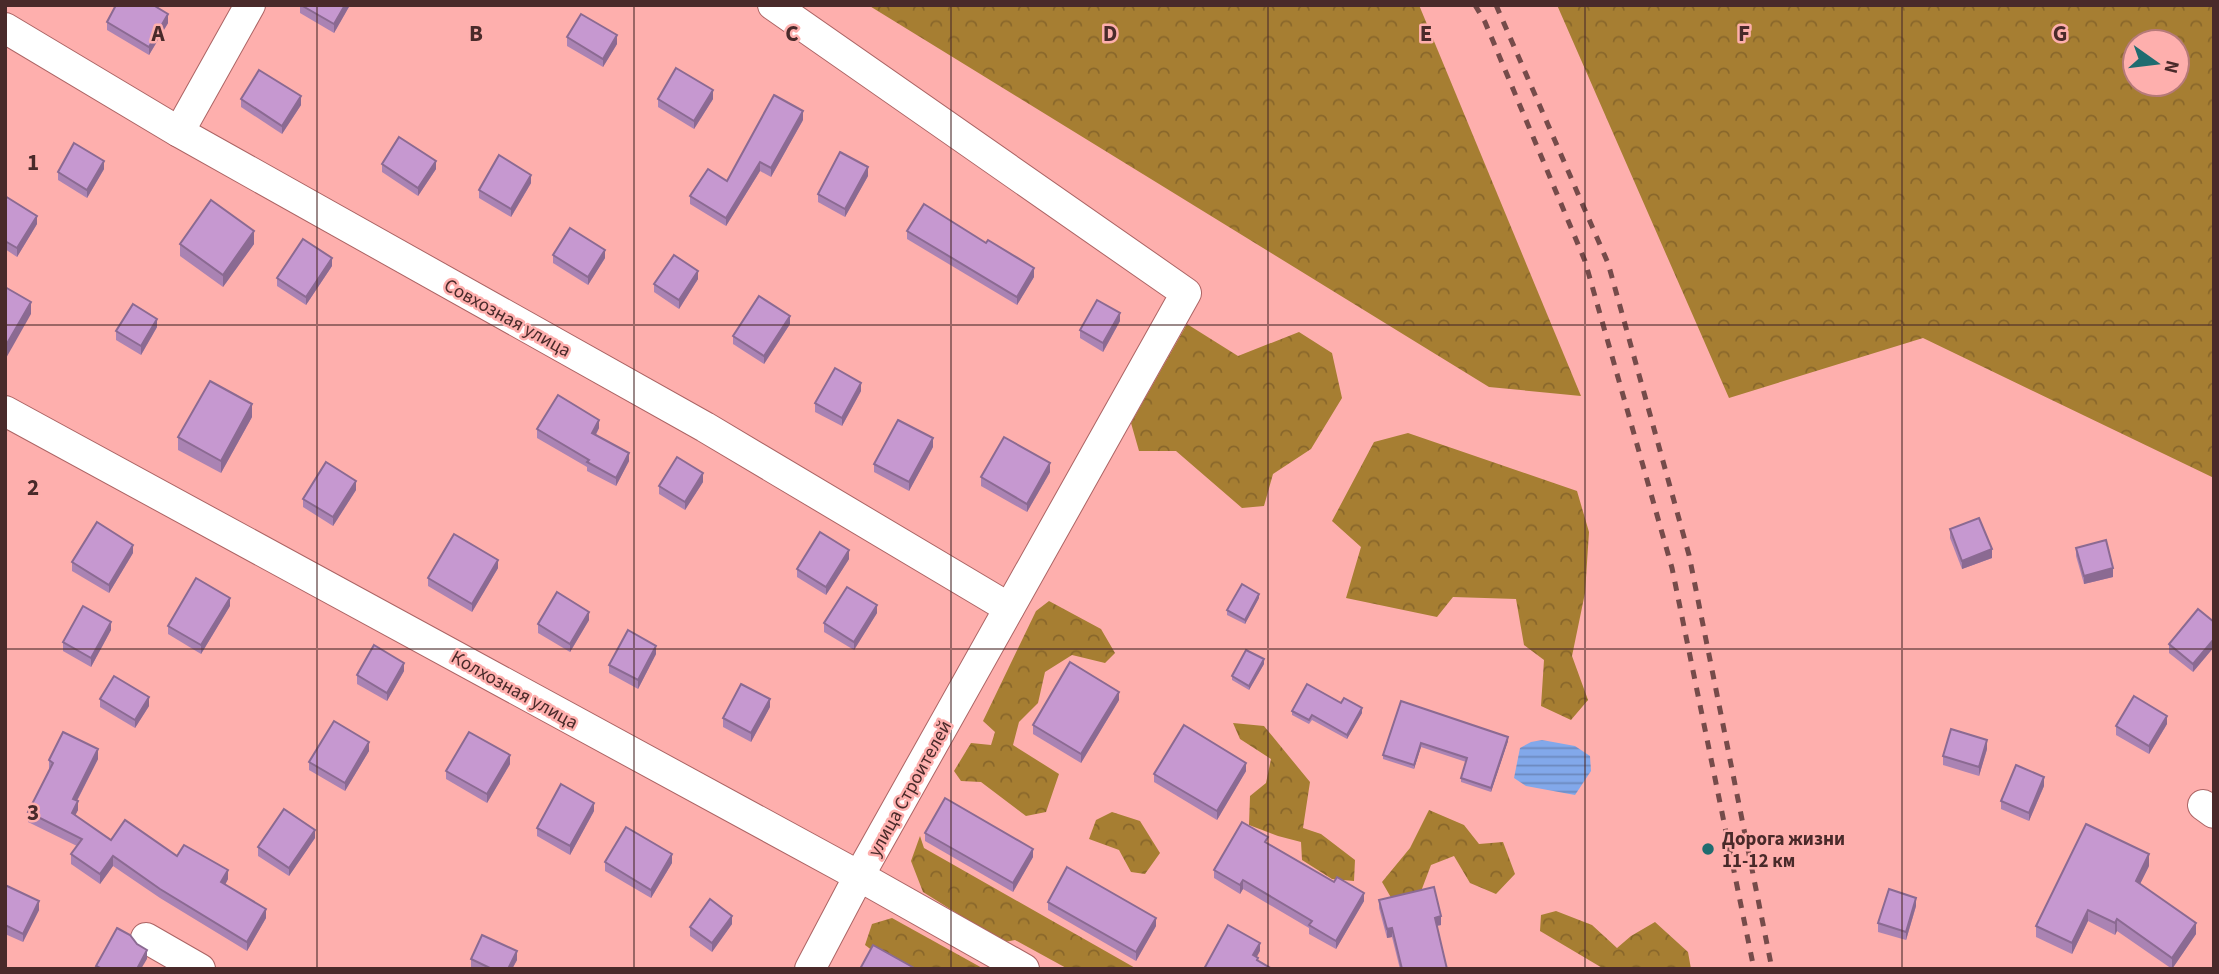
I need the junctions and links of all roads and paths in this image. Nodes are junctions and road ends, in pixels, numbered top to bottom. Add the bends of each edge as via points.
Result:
1 (250, 5) edge
2 (773, 5) edge
3 (5, 28) edge
4 (178, 132) junction
5 (9, 422) edge
6 (1009, 608) junction
7 (859, 876) junction
8 (146, 938) dead end
9 (200, 969) edge
10 (810, 969) edge
11 (1024, 969) edge

1 - 4 street
2 - 6 street, улица Строителей via 1186,293
3 - 4 street, Совхозная улица
4 - 6 street, Совхозная улица via 705,427
5 - 7 street, Колхозная улица
6 - 7 street, улица Строителей
7 - 10 street, улица Строителей
7 - 11 street, Колхозная улица
8 - 9 street

